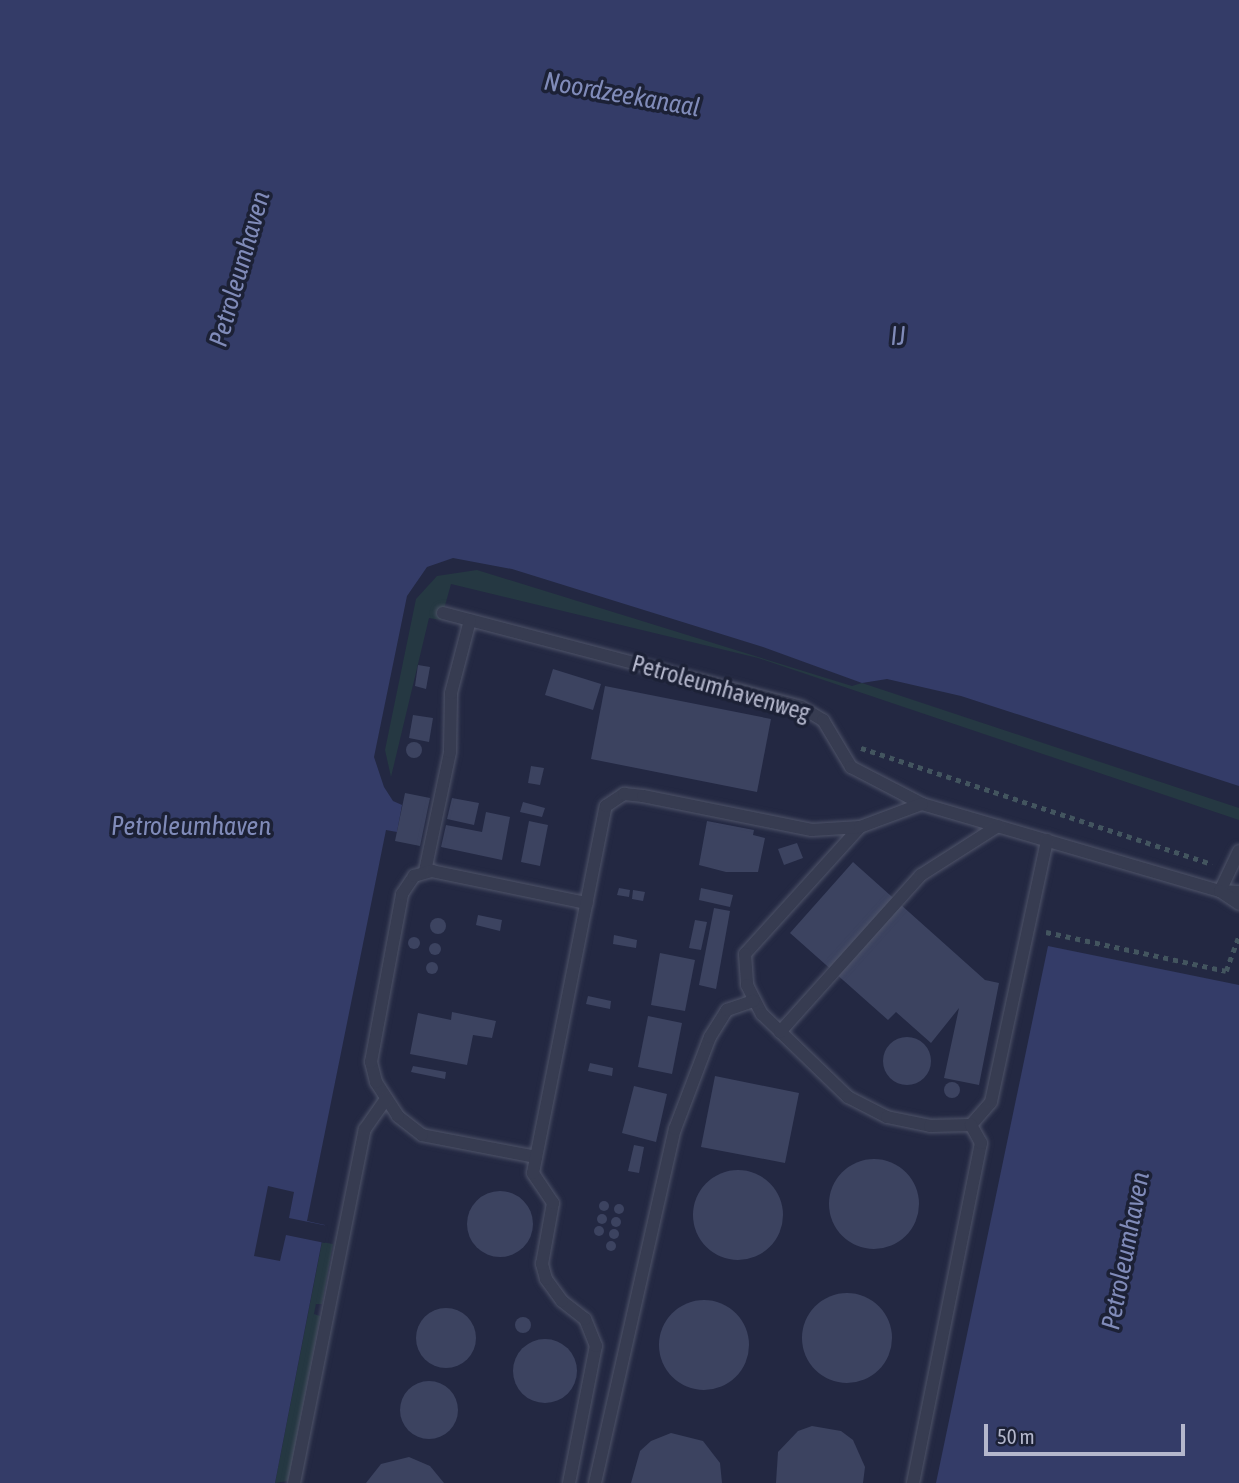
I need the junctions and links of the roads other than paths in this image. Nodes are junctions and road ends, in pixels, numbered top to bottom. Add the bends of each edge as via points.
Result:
1 (443, 613) dead end
2 (470, 620) junction
3 (922, 804) junction
4 (998, 826) junction
5 (860, 827) junction
6 (1047, 840) junction
7 (1239, 851) edge
8 (425, 871) junction
9 (1220, 891) junction
10 (1239, 892) edge
11 (587, 903) junction
12 (1239, 904) edge
13 (753, 1001) junction
14 (780, 1032) junction
15 (386, 1099) junction
16 (971, 1125) junction
17 (536, 1157) junction
18 (294, 1483) edge
19 (569, 1483) edge
20 (595, 1483) edge
21 (913, 1483) edge

1 - 2 lane, Petroleumhavenweg
2 - 3 lane, Petroleumhavenweg via 801,707 823,720 851,767
2 - 8 lane via 451,693 450,752
3 - 4 lane, Petroleumhavenweg
3 - 5 lane
4 - 6 lane, Petroleumhavenweg
4 - 14 lane via 921,875
5 - 11 lane via 812,830 624,794 606,806
5 - 13 lane via 745,954
6 - 9 lane, Petroleumhavenweg
6 - 16 lane via 992,1102
7 - 9 lane
8 - 11 lane
8 - 15 lane via 408,881 402,894 371,1062
9 - 10 lane, Petroleumhavenweg
9 - 12 lane, Petroleumhavenweg
11 - 17 lane
13 - 14 lane
13 - 20 lane via 727,1010 710,1037 675,1129
14 - 16 lane via 831,1084 866,1108 908,1124
15 - 17 lane via 409,1128 422,1135
15 - 18 lane via 365,1129
16 - 21 lane via 981,1143
17 - 19 lane via 533,1173 537,1185 554,1203 542,1264 546,1279 562,1301 585,1319 596,1346

